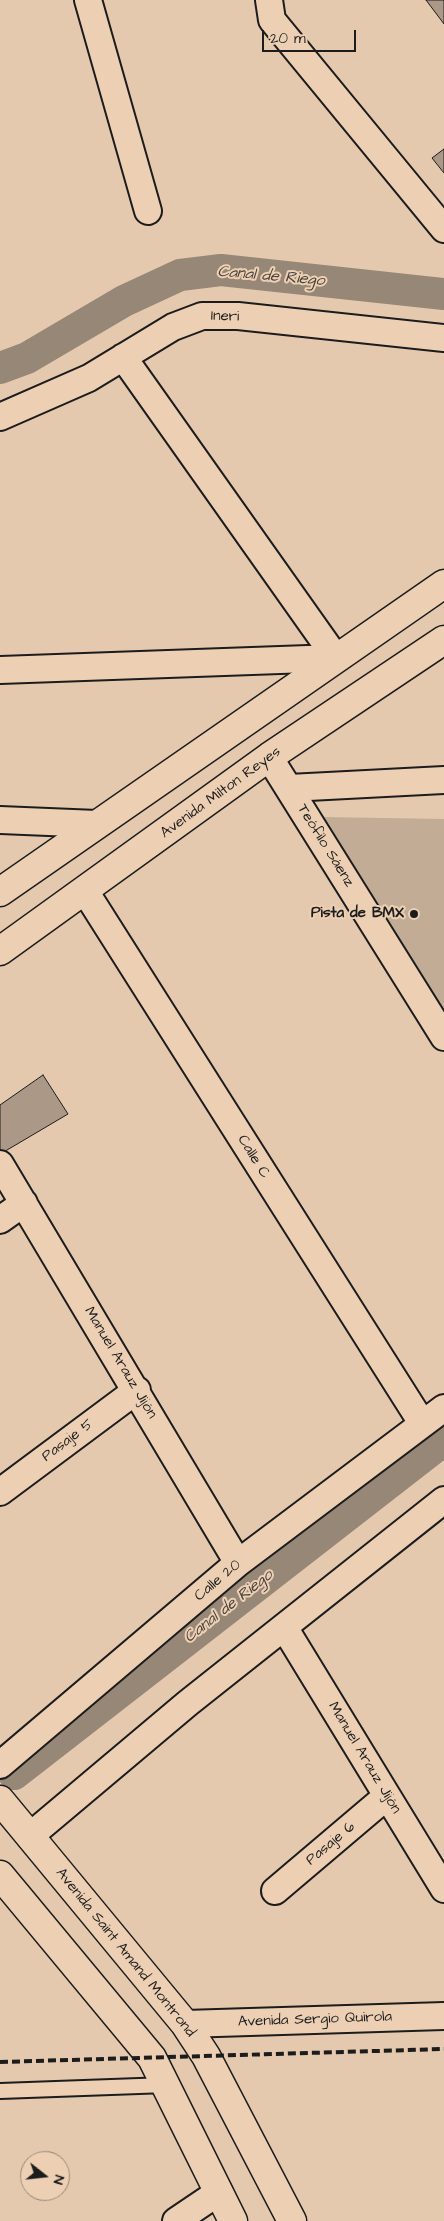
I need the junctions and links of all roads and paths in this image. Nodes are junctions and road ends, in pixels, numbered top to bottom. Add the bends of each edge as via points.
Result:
1 (88, 0) edge
2 (269, 0) edge
3 (148, 211) dead end
4 (444, 229) edge
5 (444, 338) edge
6 (123, 357) junction
7 (0, 417) edge
8 (444, 584) edge
9 (444, 640) edge
10 (336, 658) junction
11 (0, 670) edge
12 (269, 757) junction
13 (444, 780) edge
14 (289, 788) junction
15 (0, 820) edge
16 (97, 824) junction
17 (85, 891) junction
18 (0, 892) edge
19 (0, 951) edge
20 (444, 1037) edge
21 (0, 1164) edge
22 (24, 1203) junction
23 (0, 1220) edge
24 (137, 1390) junction
25 (444, 1408) edge
26 (422, 1423) junction
27 (0, 1492) edge
28 (444, 1500) edge
29 (238, 1563) junction
30 (284, 1627) junction
31 (0, 1765) edge
32 (387, 1796) junction
33 (0, 1800) edge
34 (30, 1836) junction
35 (0, 1875) edge
36 (444, 1889) edge
37 (275, 1891) dead end
38 (444, 2016) edge
39 (185, 2024) junction
40 (167, 2085) junction
41 (0, 2091) edge
42 (219, 2192) junction
43 (176, 2221) edge
44 (233, 2221) edge
45 (292, 2221) edge

1 - 3 street
2 - 4 street via 272,20
5 - 6 street, Ineri via 238,316 202,316 173,327
6 - 7 street, Ineri via 89,378
6 - 10 street
8 - 10 street
9 - 12 street, Avenida Milton Reyes
10 - 11 street
10 - 16 street
12 - 14 street, Teófilo Sáenz
12 - 17 street, Avenida Milton Reyes
13 - 14 street
14 - 20 street, Teófilo Sáenz
15 - 16 street
16 - 18 street
17 - 19 street, Avenida Milton Reyes
17 - 26 street, Calle C
21 - 22 street, Manuel Arauz Jijón
22 - 23 street
22 - 24 street, Manuel Arauz Jijón
24 - 27 street, Pasaje 5
24 - 29 street, Manuel Arauz Jijón
25 - 26 street, Calle 20
26 - 29 street, Calle 20
28 - 30 street
29 - 31 street, Calle 20
30 - 32 street, Manuel Arauz Jijón
30 - 34 street
32 - 36 street, Manuel Arauz Jijón
32 - 37 street, Pasaje 6
33 - 34 street, Avenida Saint Amand Montrond
34 - 39 street, Avenida Saint Amand Montrond
35 - 40 street via 152,2058
38 - 39 street, Avenida Sergio Quirola
39 - 45 street, Avenida Saint Amand Montrond via 206,2056
40 - 41 lane
40 - 42 street
42 - 43 street
42 - 44 street

